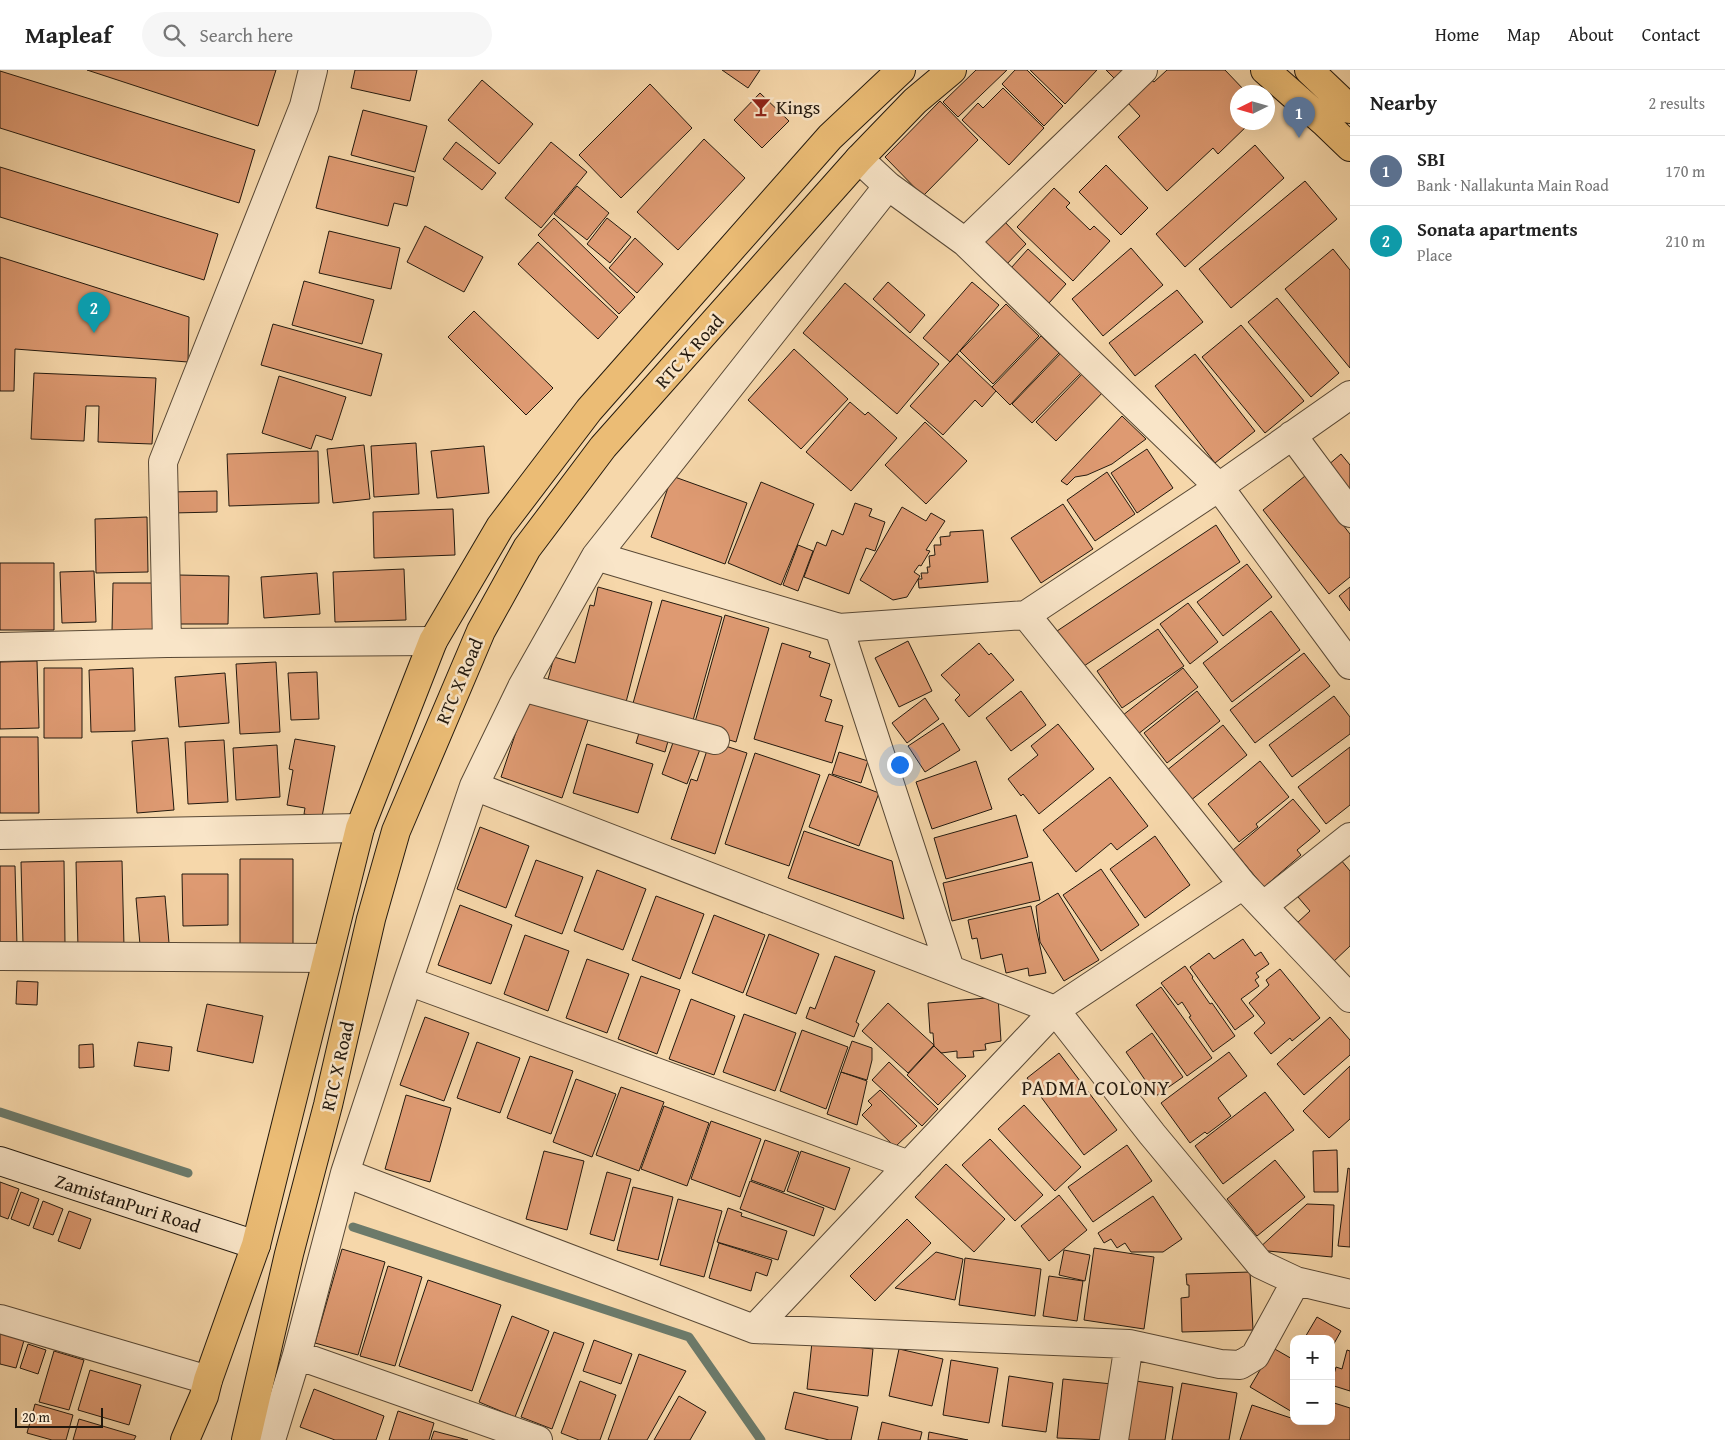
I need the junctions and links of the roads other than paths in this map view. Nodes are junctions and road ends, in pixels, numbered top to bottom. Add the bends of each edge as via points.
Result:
1 (313, 70) edge
2 (901, 70) edge
3 (952, 70) edge
4 (1143, 70) edge
5 (1265, 70) edge
6 (1309, 70) edge
7 (1350, 109) edge
8 (1350, 147) edge
9 (859, 159) junction
10 (888, 186) junction
11 (965, 242) junction
12 (1350, 395) edge
13 (1292, 435) junction
14 (1219, 487) junction
15 (1350, 513) edge
16 (500, 527) junction
17 (527, 548) junction
18 (596, 556) junction
19 (1026, 615) junction
20 (839, 628) junction
21 (432, 641) junction
22 (167, 643) junction
23 (0, 647) edge
24 (1350, 665) edge
25 (522, 687) junction
26 (715, 740) dead end
27 (474, 786) junction
28 (360, 828) junction
29 (0, 836) edge
30 (1350, 837) edge
31 (1243, 885) junction
32 (1263, 906) junction
33 (0, 956) edge
34 (327, 958) junction
35 (950, 969) junction
36 (408, 981) junction
37 (1350, 998) edge
38 (1055, 1010) junction
39 (0, 1160) edge
40 (909, 1165) junction
41 (345, 1173) junction
42 (256, 1245) junction
43 (1296, 1281) junction
44 (1350, 1294) edge
45 (0, 1319) edge
46 (754, 1328) junction
47 (1129, 1344) junction
48 (297, 1355) junction
49 (206, 1388) junction
50 (185, 1440) edge
51 (208, 1440) edge
52 (246, 1440) edge
53 (271, 1440) edge
54 (538, 1440) edge
55 (1114, 1440) edge

1 - 22 street via 304,106 163,462
2 - 16 main road, RTC X Road via 830,137 589,410
3 - 9 main road, RTC X Road via 915,101
4 - 11 street
5 - 8 main road
6 - 7 main road
9 - 10 street
9 - 17 main road, RTC X Road via 603,447
10 - 11 street
10 - 18 street
11 - 14 street
12 - 13 street
13 - 14 street
13 - 15 street
14 - 19 street
14 - 24 street
16 - 17 main road
16 - 21 main road, RTC X Road
17 - 52 main road, RTC X Road via 481,631 396,831 287,1263
18 - 20 street
18 - 25 street
19 - 20 street
19 - 31 street
20 - 35 street
21 - 22 street
21 - 28 main road, RTC X Road
22 - 23 street
25 - 26 street
25 - 27 street
27 - 35 street
27 - 36 street
28 - 29 street
28 - 34 main road, RTC X Road
30 - 32 street
31 - 32 street
31 - 38 street
32 - 37 street
33 - 34 street
34 - 42 main road, RTC X Road
35 - 38 street
36 - 40 street
36 - 41 street
38 - 40 street
38 - 43 street via 1260,1264
39 - 42 street, ZamistanPuri Road
40 - 46 street
41 - 46 street
41 - 48 street
42 - 49 main road, RTC X Road
43 - 44 street
43 - 47 street via 1255,1356 1240,1365 1220,1364
45 - 49 street
46 - 47 street
47 - 55 street
48 - 53 street
48 - 54 street
49 - 50 main road, RTC X Road
49 - 51 main road

